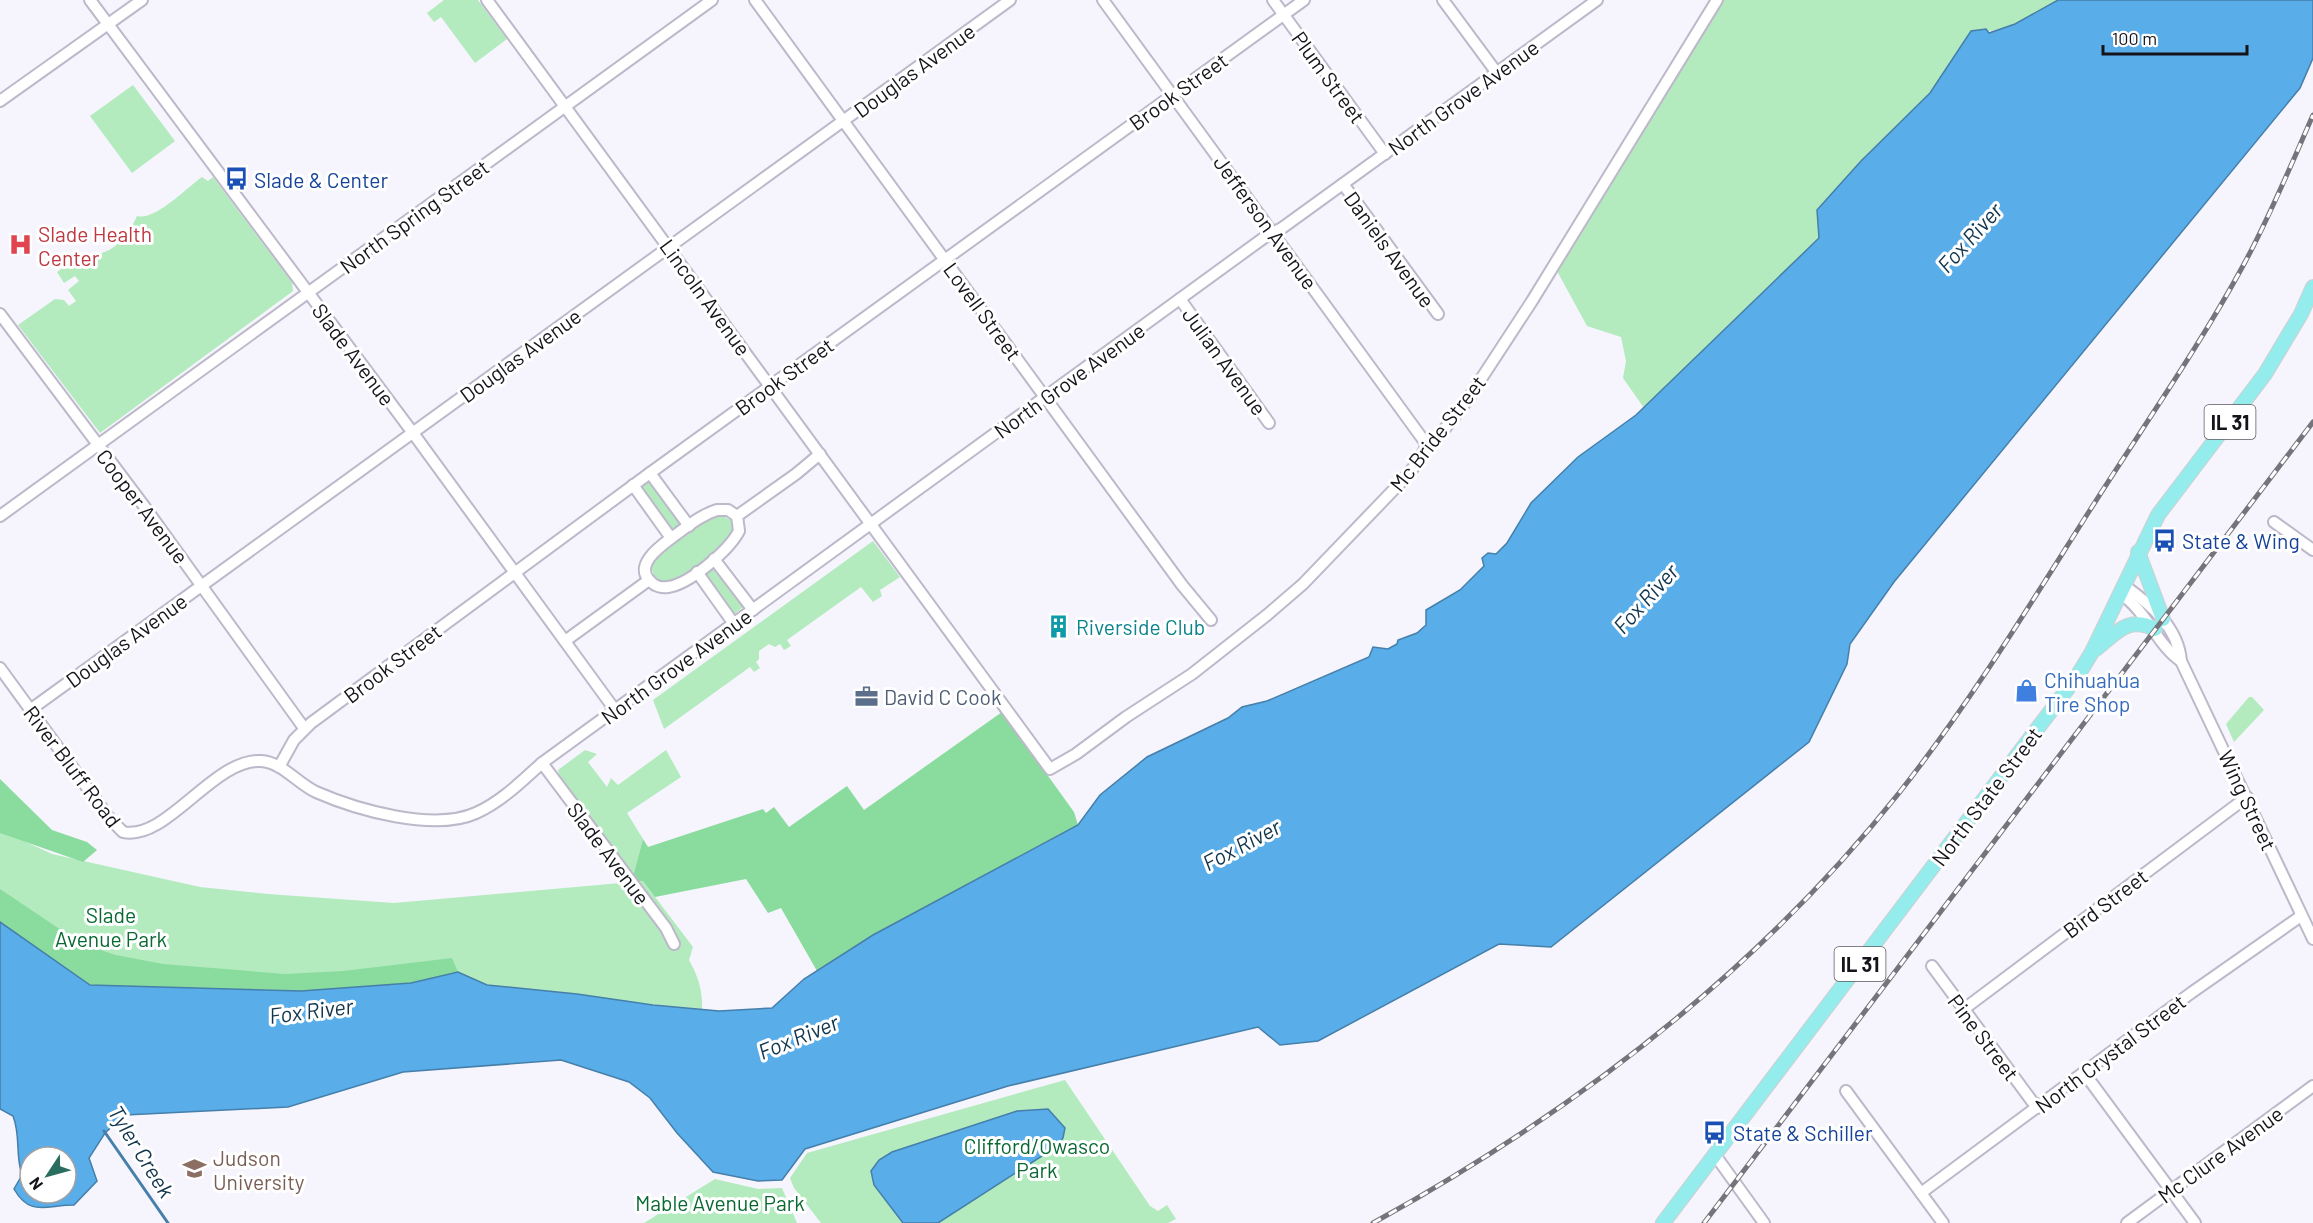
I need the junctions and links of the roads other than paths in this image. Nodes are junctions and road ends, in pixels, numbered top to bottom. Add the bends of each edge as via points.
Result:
1 (90, 0) edge
2 (142, 0) edge
3 (487, 0) edge
4 (712, 0) edge
5 (755, 0) edge
6 (1010, 0) edge
7 (1103, 0) edge
8 (1273, 0) edge
9 (1304, 0) edge
10 (1443, 0) edge
11 (1597, 0) edge
12 (1717, 0) edge
13 (1284, 15) junction
14 (109, 24) junction
15 (1497, 73) junction
16 (1173, 95) junction
17 (0, 101) edge
18 (566, 105) junction
19 (844, 120) junction
20 (1385, 154) junction
21 (1343, 184) junction
22 (1273, 232) junction
23 (670, 247) junction
24 (945, 259) junction
25 (2313, 288) edge
26 (309, 292) junction
27 (1180, 299) junction
28 (0, 314) edge
29 (1438, 314) dead end
30 (770, 386) junction
31 (1045, 398) junction
32 (1269, 423) dead end
33 (413, 432) junction
34 (98, 445) junction
35 (1427, 445) junction
36 (820, 454) junction
37 (650, 473) junction
38 (633, 485) junction
39 (0, 516) edge
40 (737, 516) junction
41 (2274, 522) dead end
42 (871, 525) junction
43 (689, 526) junction
44 (671, 538) junction
45 (2313, 550) edge
46 (2138, 552) junction
47 (714, 559) junction
48 (515, 572) junction
49 (697, 572) junction
50 (649, 580) junction
51 (202, 585) junction
52 (2123, 590) junction
53 (753, 610) junction
54 (1211, 620) dead end
55 (734, 624) junction
56 (2159, 624) junction
57 (565, 640) junction
58 (2092, 652) junction
59 (0, 668) edge
60 (30, 710) junction
61 (615, 710) junction
62 (304, 728) junction
63 (542, 763) junction
64 (279, 767) junction
65 (1050, 769) joint
66 (2247, 797) junction
67 (2301, 916) junction
68 (2313, 939) edge
69 (674, 944) dead end
70 (1932, 966) dead end
71 (1964, 1010) junction
72 (2085, 1074) junction
73 (2313, 1086) edge
74 (1846, 1091) dead end
75 (2037, 1108) junction
76 (1715, 1155) junction
77 (2171, 1191) junction
78 (1921, 1193) junction
79 (1663, 1223) edge
80 (1764, 1223) edge
81 (1943, 1223) edge
82 (2127, 1223) edge
83 (2195, 1223) edge

1 - 14 street, Slade Avenue
2 - 14 street
3 - 18 street, Lincoln Avenue
4 - 18 street, North Spring Street
5 - 19 street, Lovell Street
6 - 19 street, Douglas Avenue
7 - 16 street, Jefferson Avenue
8 - 13 street, Plum Street
9 - 13 street, Brook Street
10 - 15 street
11 - 15 street, North Grove Avenue
12 - 35 street, Mc Bride Street via 1532,302 1466,402
13 - 16 street, Brook Street
13 - 20 street, Plum Street
14 - 17 street
14 - 26 street, Slade Avenue
15 - 20 street, North Grove Avenue
16 - 22 street, Jefferson Avenue
16 - 24 street, Brook Street
18 - 23 street, Lincoln Avenue
18 - 26 street, North Spring Street
19 - 23 street, Douglas Avenue
19 - 24 street, Lovell Street
20 - 21 street, North Grove Avenue
21 - 22 street, North Grove Avenue
21 - 29 street, Daniels Avenue
22 - 27 street, North Grove Avenue
22 - 35 street, Jefferson Avenue
23 - 30 street, Lincoln Avenue
23 - 33 street, Douglas Avenue
24 - 30 street, Brook Street
24 - 31 street, Lovell Street
25 - 46 main road, North State Street / IL 31 via 2265,374 2158,515
26 - 33 street, Slade Avenue
26 - 34 street, North Spring Street
27 - 31 street, North Grove Avenue
27 - 32 street, Julian Avenue
28 - 34 street, Cooper Avenue
30 - 36 street, Lincoln Avenue
30 - 37 street, Brook Street
31 - 42 street, North Grove Avenue
31 - 54 street, Lovell Street
33 - 48 street, Slade Avenue
33 - 51 street, Douglas Avenue
34 - 39 street, North Spring Street
34 - 51 street, Cooper Avenue
35 - 65 street, Mc Bride Street via 1396,487 1303,584 1267,615 1192,675
36 - 40 street
36 - 42 street, Lincoln Avenue
37 - 38 street, Brook Street
37 - 43 street
38 - 44 street
38 - 48 street, Brook Street
40 - 43 street via 728,510 717,510
40 - 47 street via 739,531
41 - 45 street
42 - 53 street, North Grove Avenue
42 - 65 street, Lincoln Avenue
43 - 44 street
44 - 50 street via 648,560
46 - 52 main road, North State Street / IL 31
46 - 56 main road
47 - 49 street
47 - 53 street
48 - 57 street, Slade Avenue
48 - 62 street, Brook Street
49 - 50 street via 666,588
49 - 55 street
50 - 57 street
51 - 60 street, Douglas Avenue
51 - 62 street, Cooper Avenue
52 - 56 street, Wing Street
52 - 58 main road, North State Street / IL 31
53 - 55 street, North Grove Avenue
55 - 61 street, North Grove Avenue
56 - 58 main road via 2127,625
56 - 66 street, Wing Street via 2180,650 2181,661
57 - 61 street, Slade Avenue
58 - 76 main road, North State Street / IL 31 via 2057,704
59 - 60 street, River Bluff Road
60 - 64 street, River Bluff Road via 123,832 144,832 239,765 262,761
61 - 63 street, North Grove Avenue
62 - 64 street, Brook Street
63 - 64 street, River Bluff Road via 484,809 447,819 408,817 347,804 314,791
63 - 69 street, Slade Avenue
66 - 67 street, Wing Street
66 - 71 street, Bird Street
67 - 68 street, Wing Street
67 - 72 street, North Crystal Street
70 - 71 street, Pine Street
71 - 75 street, Pine Street
72 - 75 street, North Crystal Street
72 - 77 street
73 - 77 street, Mc Clure Avenue
74 - 78 street
75 - 78 street, North Crystal Street
76 - 79 main road, North State Street / IL 31
76 - 80 street
77 - 82 street, Mc Clure Avenue
77 - 83 street
78 - 81 street

